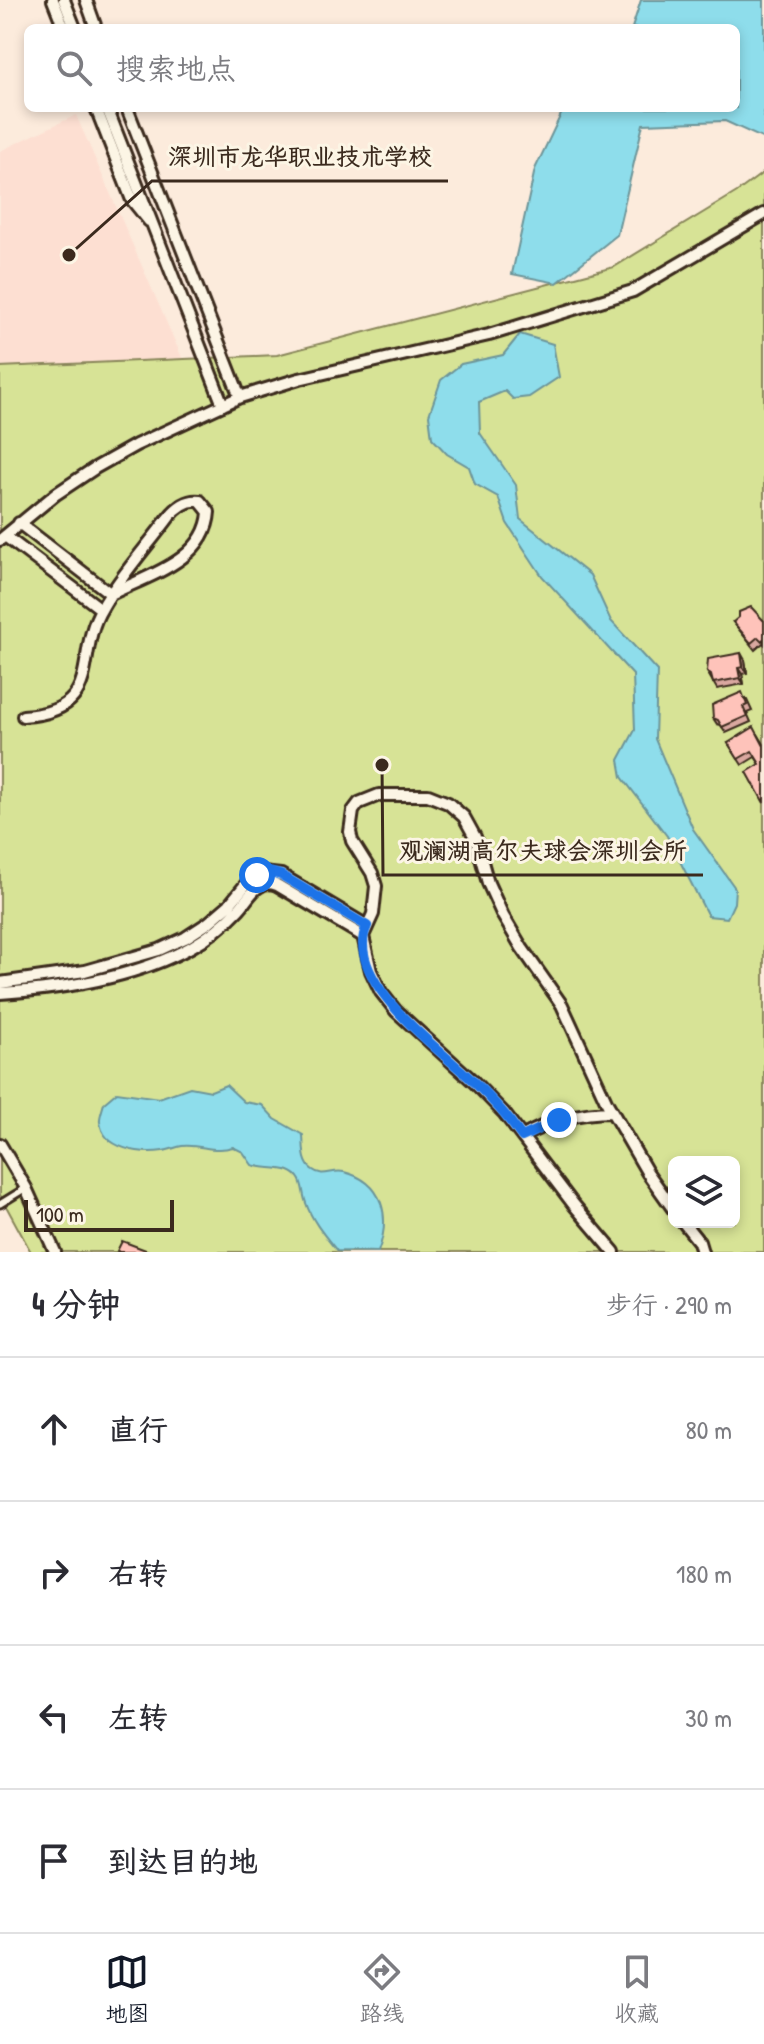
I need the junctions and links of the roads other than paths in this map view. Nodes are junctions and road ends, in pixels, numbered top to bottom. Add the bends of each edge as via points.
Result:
1 (53, 0) edge
2 (64, 0) edge
3 (86, 0) edge
4 (62, 24) edge
5 (73, 24) edge
6 (95, 24) edge
7 (98, 112) edge
8 (109, 112) edge
9 (129, 112) edge
10 (764, 214) edge
11 (154, 226) junction
12 (240, 397) junction
13 (223, 405) junction
14 (19, 523) junction
15 (2, 538) edge
16 (111, 594) junction
17 (101, 609) junction
18 (23, 716) dead end
19 (365, 931) junction
20 (0, 983) edge
21 (0, 993) edge
22 (612, 1112) junction
23 (522, 1137) junction
24 (0, 1144) edge
25 (26, 1188) junction
26 (668, 1202) edge
27 (0, 1204) edge
28 (688, 1228) edge
29 (55, 1252) edge
30 (614, 1252) edge
31 (702, 1252) edge

1 - 4 street
2 - 5 street
3 - 6 street
7 - 11 street via 132,200
8 - 11 street
9 - 12 street
10 - 12 street via 633,291 489,335
11 - 13 street
12 - 13 street
13 - 14 street via 95,468
14 - 15 street
14 - 16 street
15 - 17 street
16 - 16 street via 176,510 193,500 206,506 206,528 192,550
16 - 17 street
17 - 18 street via 85,676 72,697 50,712
19 - 20 street via 281,875 263,873 251,878 208,923 159,950 73,973
19 - 21 street via 265,883 214,932 176,954 87,981
19 - 22 street via 376,886 352,841 353,811 379,795 416,793 448,803 470,827 503,916 562,1005
19 - 23 street via 371,971 388,1002 474,1082
22 - 23 street via 559,1120
22 - 26 street
23 - 30 street
24 - 25 street
25 - 27 lane
25 - 29 street
28 - 31 street

